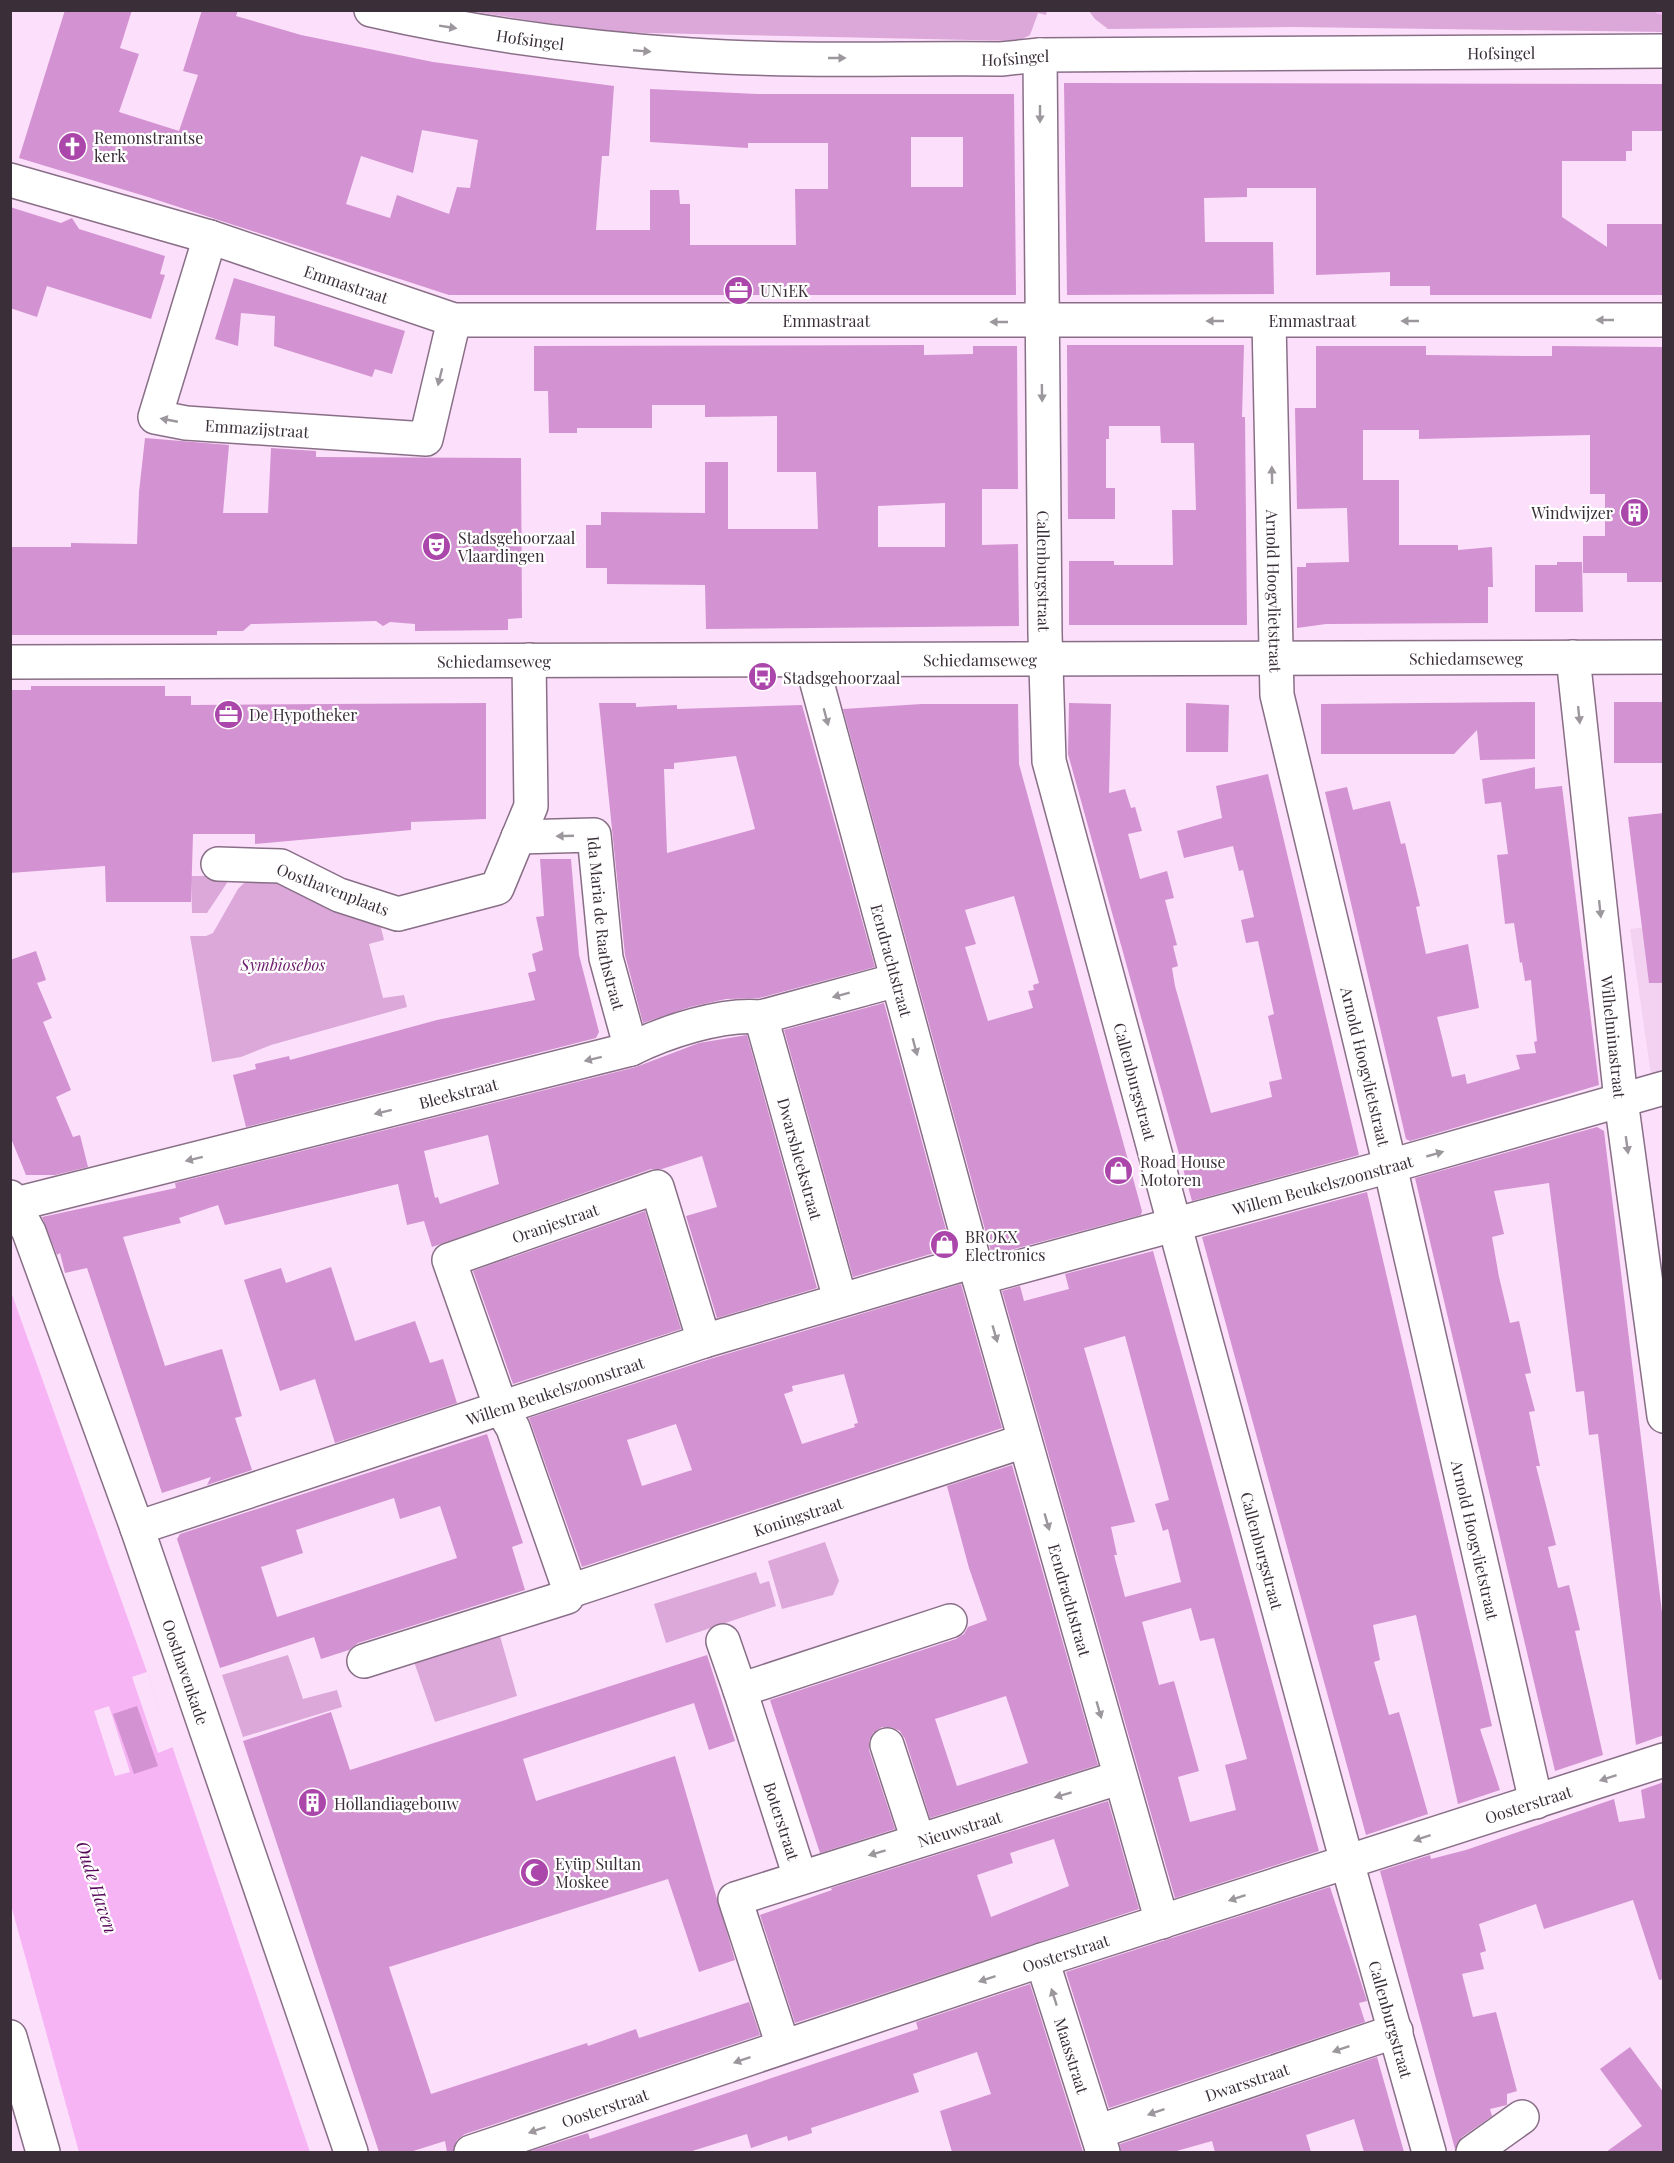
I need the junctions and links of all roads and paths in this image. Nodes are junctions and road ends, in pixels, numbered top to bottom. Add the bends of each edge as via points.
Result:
1 (371, 10) edge
2 (1664, 51) edge
3 (1040, 55) junction
4 (10, 180) edge
5 (210, 237) junction
6 (454, 320) junction
7 (1664, 320) edge
8 (1269, 321) junction
9 (1041, 322) junction
10 (1573, 657) junction
11 (1664, 657) edge
12 (1275, 659) junction
13 (529, 660) junction
14 (1046, 660) junction
15 (811, 661) junction
16 (10, 662) edge
17 (518, 837) junction
18 (218, 864) dead end
19 (897, 980) junction
20 (760, 1017) junction
21 (631, 1049) junction
22 (1664, 1088) edge
23 (1621, 1100) junction
24 (1390, 1166) junction
25 (13, 1201) edge
26 (1176, 1224) junction
27 (976, 1270) junction
28 (840, 1299) junction
29 (704, 1341) junction
30 (501, 1408) junction
31 (1663, 1415) edge
32 (1024, 1441) junction
33 (137, 1528) junction
34 (570, 1591) junction
35 (950, 1622) dead end
36 (723, 1641) dead end
37 (364, 1661) dead end
38 (740, 1690) junction
39 (887, 1745) dead end
40 (1664, 1760) edge
41 (1119, 1778) junction
42 (1536, 1802) junction
43 (918, 1840) junction
44 (1347, 1862) junction
45 (800, 1877) junction
46 (1162, 1922) junction
47 (1042, 1960) junction
48 (1396, 2031) junction
49 (10, 2037) edge
50 (783, 2046) junction
51 (1522, 2117) dead end
52 (1100, 2142) edge
53 (43, 2152) edge
54 (351, 2152) edge
55 (471, 2152) edge
56 (1429, 2152) edge
57 (1473, 2152) edge

1 -> 3 street, Hofsingel via 441,26 562,43 693,55 990,59
2 - 3 street, Hofsingel
3 -> 9 street, Callenburgstraat
4 - 5 street, Emmastraat
5 - 6 street, Emmastraat
6 -> 5 street, Emmazijstraat via 426,439 186,423 155,417
9 -> 6 street, Emmastraat
7 -> 8 street, Emmastraat
8 -> 9 street, Emmastraat
12 -> 8 street, Arnold Hoogvlietstraat
9 -> 14 street, Callenburgstraat
10 - 11 street, Schiedamseweg
10 - 12 street, Schiedamseweg
10 -> 23 street, Wilhelminastraat
12 - 14 street, Schiedamseweg
12 - 24 street, Arnold Hoogvlietstraat via 1277,695
13 - 15 street, Schiedamseweg
13 - 16 street, Schiedamseweg
13 - 17 street via 531,806
14 - 15 street, Schiedamseweg
14 - 26 street, Callenburgstraat via 1049,761
15 -> 19 street, Eendrachtstraat
17 - 18 street, Oosthavenplaats via 497,888 398,914 339,895 281,866
21 -> 17 street, Ida Maria de Raathstraat via 606,958 594,835
19 -> 20 street, Bleekstraat
19 -> 27 street, Eendrachtstraat
20 - 21 street, Bleekstraat via 741,1015 654,1038
20 - 28 street, Dwarsbleekstraat
21 -> 25 street, Bleekstraat
22 - 23 street, Willem Beukelszoonstraat
24 -> 23 street, Willem Beukelszoonstraat
23 -> 31 street, Wilhelminastraat
24 - 26 street, Willem Beukelszoonstraat
24 - 42 street, Arnold Hoogvlietstraat
25 - 33 street, Oosthavenkade via 52,1293
26 - 27 street, Willem Beukelszoonstraat
26 - 44 street, Callenburgstraat
27 - 28 street, Willem Beukelszoonstraat
27 -> 32 street, Eendrachtstraat
28 - 29 street, Willem Beukelszoonstraat
29 - 30 street, Willem Beukelszoonstraat
29 - 30 street, Oranjestraat via 657,1187 449,1260
30 - 33 street, Willem Beukelszoonstraat
30 - 34 street via 513,1428
32 - 34 street, Koningstraat
32 -> 41 street, Eendrachtstraat
33 - 54 street, Oosthavenkade
34 - 37 street, Koningstraat via 567,1598
35 - 38 street
36 - 38 street, Boterstraat
38 - 45 street, Boterstraat
39 - 43 street
40 -> 42 street, Oosterstraat
41 -> 43 street, Nieuwstraat
41 - 46 street, Eendrachtstraat
42 -> 44 street, Oosterstraat
43 -> 45 street, Nieuwstraat
44 -> 46 street, Oosterstraat
44 - 48 street, Callenburgstraat
45 - 50 street, Boterstraat via 735,1899
46 - 47 street, Oosterstraat
47 -> 50 street, Oosterstraat
52 -> 47 street, Maasstraat
48 -> 52 street, Dwarsstraat
48 - 56 street, Callenburgstraat
49 - 53 street
50 -> 55 street, Oosterstraat
51 - 57 street

